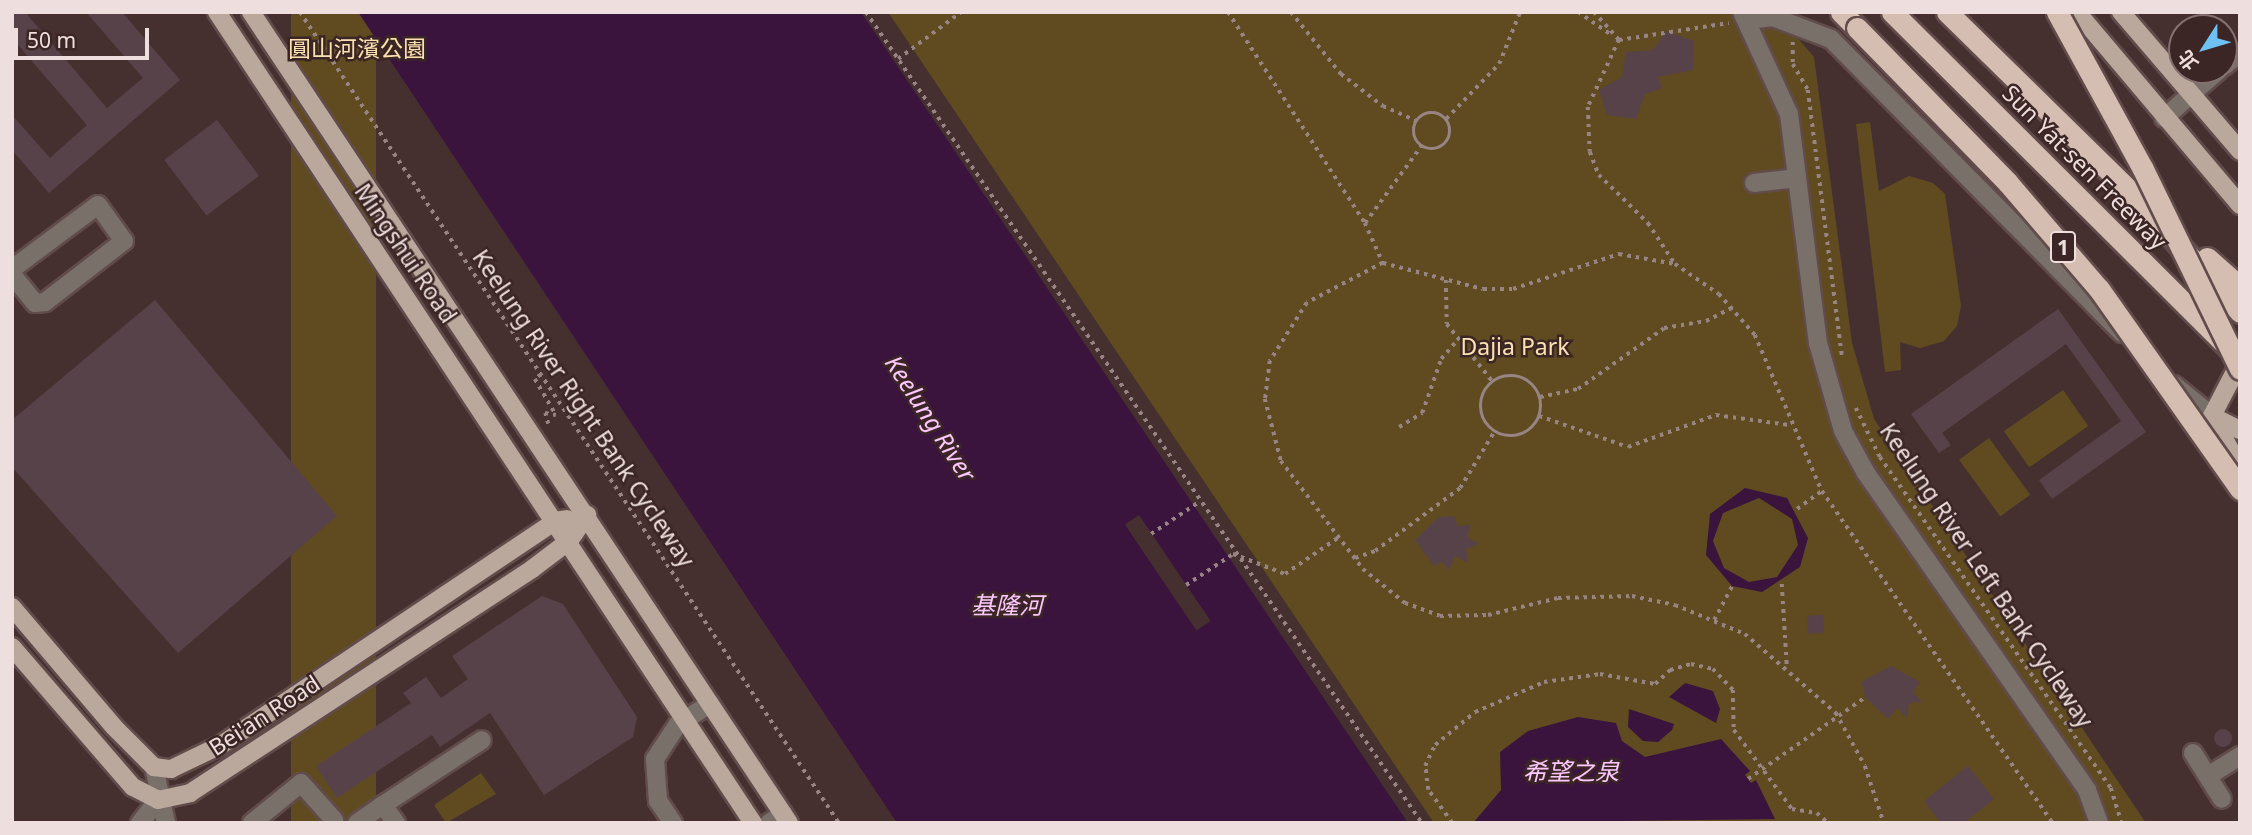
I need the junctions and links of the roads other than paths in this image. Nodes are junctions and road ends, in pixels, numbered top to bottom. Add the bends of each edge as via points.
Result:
1 (217, 12) edge
2 (251, 12) edge
3 (1840, 12) edge
4 (1892, 12) edge
5 (1947, 12) edge
6 (2057, 12) edge
7 (2077, 12) edge
8 (2121, 12) edge
9 (1745, 16) edge
10 (2202, 84) edge
11 (2188, 95) junction
12 (2164, 118) junction
13 (2240, 152) edge
14 (1797, 178) junction
15 (1754, 183) dead end
16 (2129, 190) junction
17 (2240, 205) edge
18 (12, 269) edge
19 (12, 275) edge
20 (2240, 288) edge
21 (2240, 312) edge
22 (2240, 361) edge
23 (2240, 369) edge
24 (2212, 416) junction
25 (2240, 429) edge
26 (2240, 468) edge
27 (2240, 489) edge
28 (587, 515) junction
29 (555, 521) junction
30 (569, 541) junction
31 (12, 607) edge
32 (12, 647) edge
33 (710, 704) junction
34 (687, 720) junction
35 (482, 740) dead end
36 (2193, 753) dead end
37 (2240, 756) edge
38 (154, 767) junction
39 (2208, 776) junction
40 (2222, 799) dead end
41 (158, 800) junction
42 (383, 805) junction
43 (780, 820) edge
44 (333, 822) edge
45 (669, 822) edge
46 (140, 823) edge
47 (166, 823) edge
48 (252, 823) edge
49 (357, 823) edge
50 (396, 823) edge
51 (753, 823) edge
52 (2099, 823) edge

1 - 29 main road, Mingshui Road
2 - 28 main road, Mingshui Road
3 - 27 highway, 1, bridge via 2008,183 2099,289
4 - 22 highway, Sun Yat-sen Freeway / 1, bridge
5 - 16 highway, Sun Yat-sen Freeway
6 - 23 highway, bridge via 2143,169
7 - 12 main road
8 - 11 main road
9 - 14 street via 1781,86
9 - 24 street via 1800,24 1832,39 2152,364
10 - 11 street
11 - 12 street
11 - 13 main road
12 - 17 main road
14 - 15 street
14 - 52 street via 1818,343 1843,431 1866,473 2087,790
16 - 20 highway, bridge
16 - 21 highway, Sun Yat-sen Freeway, bridge
18 - 19 street via 98,205 124,241 45,302 34,303
22 - 24 main road
24 - 25 main road
24 - 26 main road
28 - 29 main road, Bei'an Road
28 - 30 main road, Bei'an Road
28 - 33 main road
29 - 30 main road
29 - 38 main road, Bei'an Road via 221,745 186,766
30 - 34 main road
30 - 41 main road, Bei'an Road via 190,793
31 - 38 main road
32 - 41 main road via 133,787
33 - 34 street
33 - 43 main road
34 - 45 street via 664,740 655,759 658,801
34 - 51 main road
35 - 42 street
36 - 39 street
37 - 39 street
38 - 41 street
39 - 40 street
41 - 46 street
41 - 47 street
42 - 49 street
42 - 50 street
44 - 48 street via 301,783

